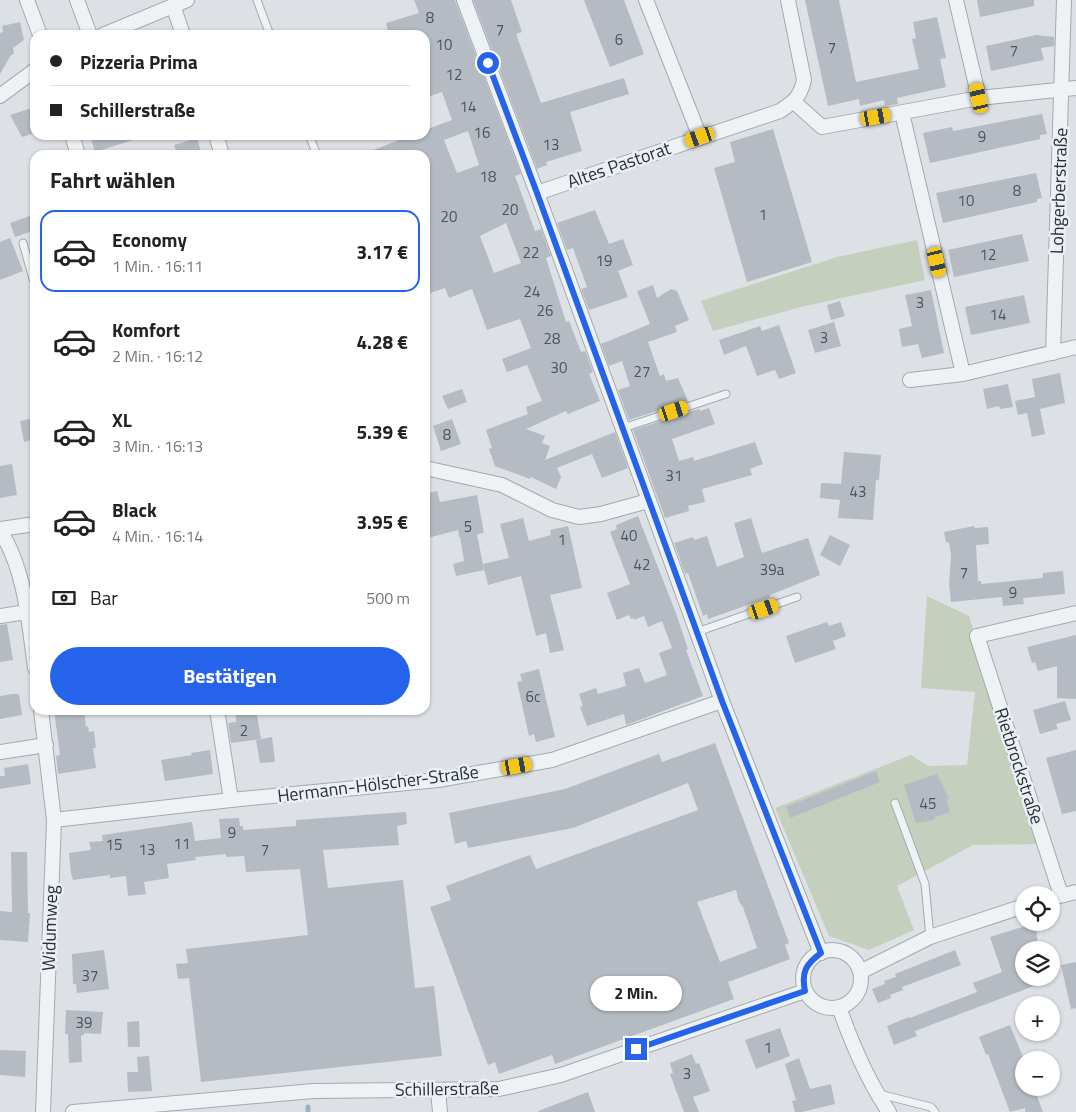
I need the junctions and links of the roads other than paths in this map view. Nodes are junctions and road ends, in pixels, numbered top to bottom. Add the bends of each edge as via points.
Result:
1 (27, 0) edge
2 (77, 0) edge
3 (187, 0) edge
4 (257, 0) edge
5 (464, 0) edge
6 (646, 0) edge
7 (788, 0) edge
8 (956, 0) edge
9 (1064, 0) edge
10 (173, 6) junction
11 (38, 30) edge
12 (88, 30) edge
13 (115, 30) edge
14 (181, 30) edge
15 (268, 30) edge
16 (30, 74) edge
17 (1069, 88) edge
18 (0, 96) edge
19 (979, 98) junction
20 (794, 102) junction
21 (902, 112) junction
22 (700, 137) junction
23 (537, 193) junction
24 (23, 242) dead end
25 (30, 268) edge
26 (1076, 347) edge
27 (1054, 353) junction
28 (963, 374) junction
29 (910, 380) dead end
30 (726, 394) dead end
31 (623, 428) junction
32 (430, 469) edge
33 (648, 501) junction
34 (30, 525) edge
35 (0, 530) edge
36 (797, 597) dead end
37 (27, 612) junction
38 (1076, 613) edge
39 (0, 616) edge
40 (697, 632) junction
41 (30, 633) edge
42 (722, 701) junction
43 (42, 715) edge
44 (218, 715) edge
45 (46, 745) junction
46 (0, 752) edge
47 (231, 800) junction
48 (895, 803) dead end
49 (54, 820) junction
50 (1053, 886) edge
51 (1076, 892) edge
52 (1060, 896) edge
53 (1015, 909) edge
54 (930, 937) junction
55 (821, 953) junction
56 (860, 972) junction
57 (805, 991) junction
58 (840, 1007) junction
59 (438, 1090) junction
60 (876, 1094) junction
61 (43, 1112) edge
62 (73, 1112) edge
63 (440, 1112) edge
64 (889, 1112) edge
65 (935, 1112) edge

1 - 11 street
2 - 12 street
3 - 10 street
4 - 15 lane
5 - 23 street
6 - 22 street
7 - 20 street via 804,80 801,93
8 - 19 street
9 - 17 street, Lohgerberstraße
10 - 13 street
10 - 14 street
16 - 18 street
17 - 19 street
17 - 27 street, Lohgerberstraße
19 - 21 street
20 - 21 street via 822,127
20 - 22 street, Altes Pastorat via 780,111
21 - 28 street
22 - 23 street, Altes Pastorat
23 - 31 street
24 - 25 lane
26 - 27 street
27 - 28 street
28 - 29 street
30 - 31 lane
31 - 33 street
32 - 33 street via 502,485 552,510 579,517
33 - 40 street
34 - 35 street
35 - 37 street via 16,567
36 - 40 lane
37 - 39 street
37 - 41 street
38 - 50 street, Rietbrockstraße via 978,636
40 - 42 street
42 - 47 street, Hermann-Hölscher-Straße via 552,760 438,780
42 - 55 street
43 - 45 street, Widumweg
44 - 47 street
45 - 46 street
45 - 49 street, Widumweg
47 - 49 street, Hermann-Hölscher-Straße
48 - 54 lane via 925,884
49 - 61 street, Widumweg
51 - 52 street
53 - 54 street
54 - 56 street
55 - 56 street via 830,950 845,953 853,959
55 - 57 street via 810,961 805,970
56 - 58 street via 857,995
57 - 58 street via 820,1005
57 - 59 street, Schillerstraße via 561,1076 499,1089
58 - 60 street via 848,1034
59 - 62 street, Schillerstraße via 312,1091
59 - 63 street
60 - 64 street
60 - 65 lane via 931,1107

